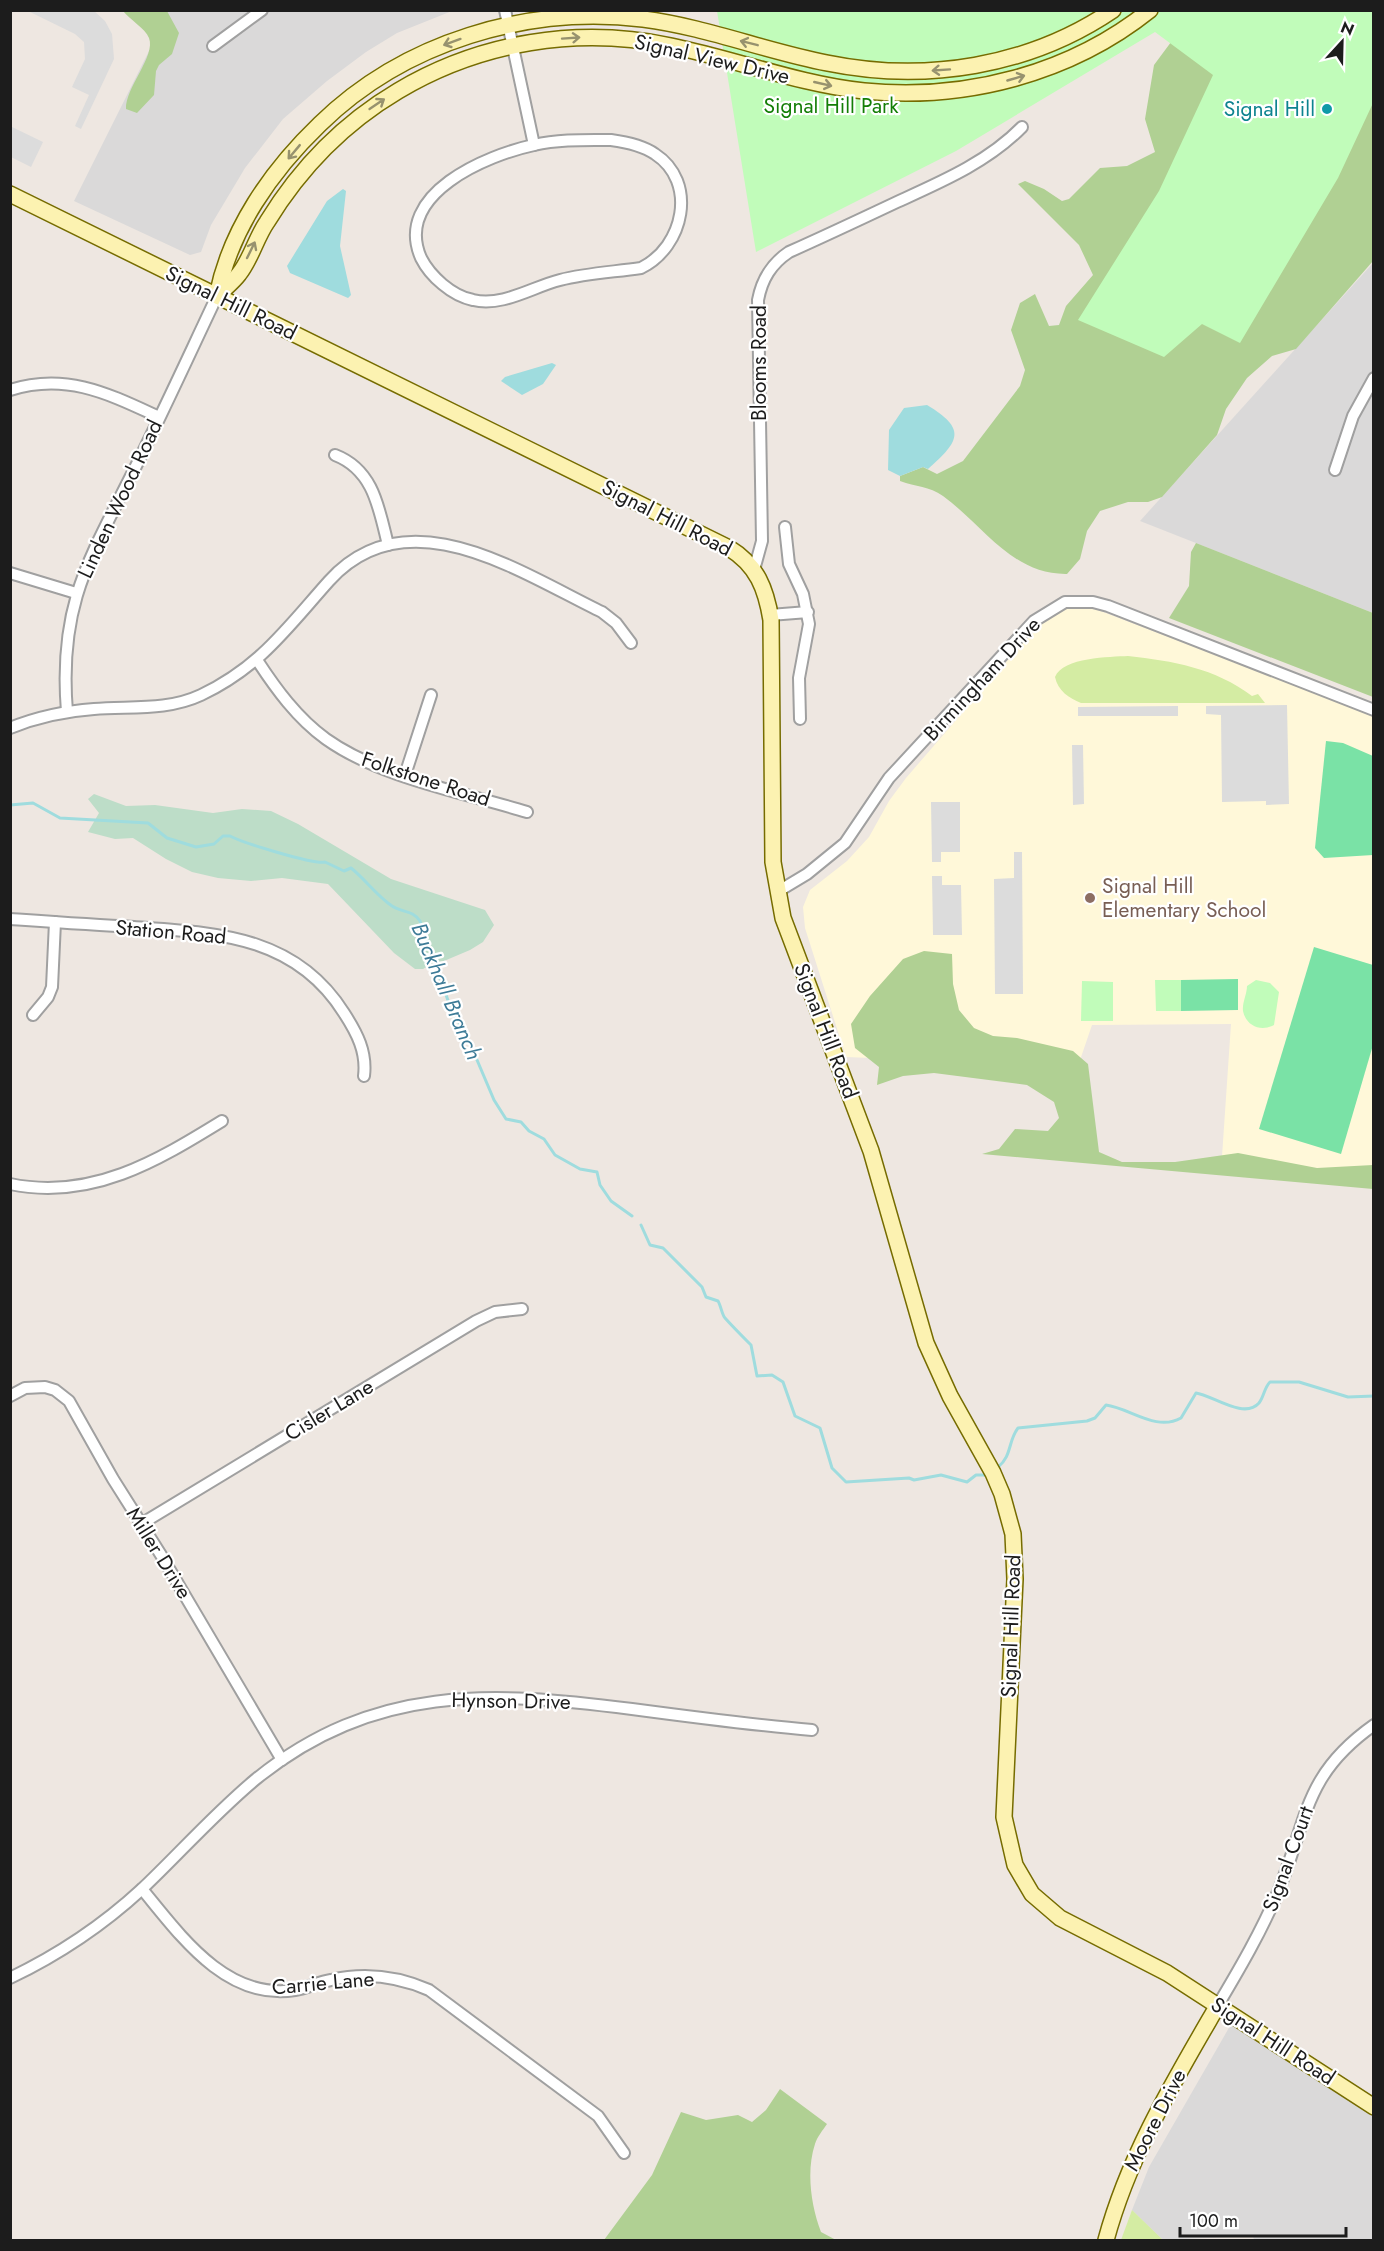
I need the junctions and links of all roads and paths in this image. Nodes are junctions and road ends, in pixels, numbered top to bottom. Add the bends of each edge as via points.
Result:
1 (262, 10) edge
2 (1113, 10) edge
3 (1150, 10) edge
4 (506, 18) edge
5 (213, 46) dead end
6 (513, 46) junction
7 (1022, 127) dead end
8 (534, 145) junction
9 (10, 194) edge
10 (217, 297) junction
11 (1374, 378) edge
12 (10, 390) edge
13 (159, 417) junction
14 (335, 455) dead end
15 (1335, 470) dead end
16 (786, 528) dead end
17 (388, 545) junction
18 (754, 570) junction
19 (10, 573) edge
20 (76, 593) junction
21 (808, 612) junction
22 (770, 615) junction
23 (631, 643) dead end
24 (256, 660) junction
25 (431, 695) dead end
26 (1374, 710) edge
27 (67, 712) junction
28 (800, 719) dead end
29 (10, 728) edge
30 (405, 775) junction
31 (527, 812) dead end
32 (777, 892) junction
33 (10, 919) edge
34 (55, 922) junction
35 (33, 1015) dead end
36 (364, 1076) dead end
37 (222, 1121) dead end
38 (10, 1184) edge
39 (522, 1309) dead end
40 (10, 1396) edge
41 (141, 1524) junction
42 (1374, 1725) edge
43 (812, 1730) dead end
44 (282, 1760) junction
45 (142, 1889) junction
46 (10, 1978) edge
47 (1218, 2005) junction
48 (1374, 2107) edge
49 (624, 2153) dead end
50 (1106, 2241) edge

1 - 5 street
2 -> 4 main road, Signal View Drive via 1076,32 1014,57 982,65 917,72 825,63 643,19
6 -> 3 main road, Signal View Drive via 584,37 637,40 830,86 922,93 987,85 1058,64 1113,36
4 - 6 street
4 -> 10 main road, Signal View Drive via 405,62 326,117 278,170 250,211 223,265
6 - 8 street
10 -> 6 main road, Signal View Drive via 240,273 285,194 348,126 426,75
7 - 18 street, Blooms Road via 986,158 789,252 765,277 758,300 762,541
8 - 8 street via 511,151 452,178 439,187 425,206 417,230 421,257 449,288 472,300 499,300 558,280 641,268 671,243 679,223 680,197 671,171 655,154 611,140
9 - 10 main road, Signal Hill Road
10 - 13 street, Linden Wood Road
10 - 18 main road, Signal Hill Road via 729,548
11 - 15 street via 1353,416
12 - 13 street via 45,382 81,385
13 - 20 street, Linden Wood Road via 99,537
14 - 17 street via 353,463 368,481
16 - 21 street via 789,564
17 - 23 street via 441,543 479,553 602,612 616,622
17 - 24 street via 347,565 330,579 282,638
18 - 22 main road, Signal Hill Road via 762,581
19 - 20 street
20 - 27 street, Linden Wood Road via 64,662
21 - 22 street
21 - 28 street via 809,631 799,678
22 - 32 main road, Signal Hill Road via 773,862
24 - 27 street via 191,698 140,708
24 - 30 street, Folkstone Road via 291,706 324,738 364,760
25 - 30 street
26 - 32 street, Birmingham Drive via 1107,606 1065,603 1034,621 889,778 845,843
27 - 29 street
30 - 31 street, Folkstone Road
32 - 47 main road, Signal Hill Road via 790,940 871,1151 926,1343 993,1473 1008,1514 1015,1557 1005,1817 1015,1865 1032,1894 1060,1918 1151,1964
33 - 34 street, Station Road
34 - 35 street via 52,987
34 - 36 street, Station Road via 205,932 277,952 310,974 340,1006 364,1051
37 - 38 street via 156,1161 120,1176 47,1188
39 - 41 street, Cisler Lane via 495,1312 476,1321
40 - 41 street, Miller Drive via 36,1386 62,1394
41 - 44 street, Miller Drive
42 - 47 street, Signal Court via 1338,1754 1320,1778 1266,1920
43 - 44 street, Hynson Drive via 550,1699 461,1697 413,1704 358,1720
44 - 45 street, Hynson Drive via 237,1796
45 - 46 street, Hynson Drive via 93,1930
45 - 49 street, Carrie Lane via 190,1947 221,1971 250,1985 266,1990 294,1990 329,1980 374,1976 395,1978 429,1990 598,2116
47 - 48 main road, Signal Hill Road
47 - 50 main road, Moore Drive via 1132,2163

